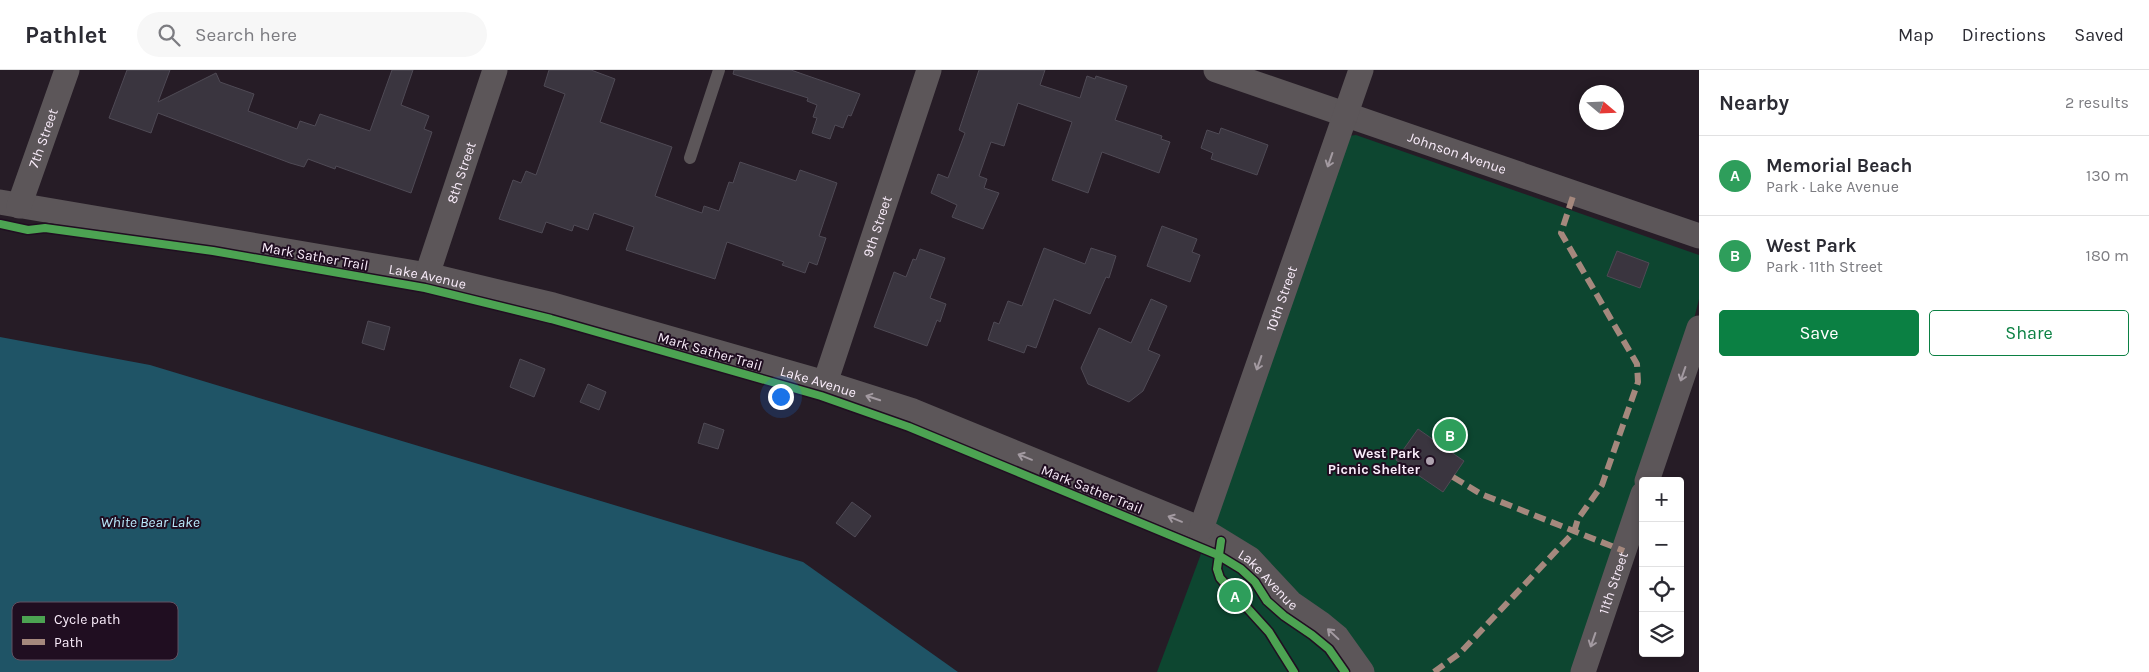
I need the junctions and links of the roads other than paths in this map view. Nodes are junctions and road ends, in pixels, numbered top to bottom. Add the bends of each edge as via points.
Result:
1 (66, 70) edge
2 (495, 70) edge
3 (718, 70) edge
4 (929, 70) edge
5 (1216, 70) edge
6 (1361, 70) edge
7 (1346, 114) junction
8 (690, 158) dead end
9 (10, 204) edge
10 (1699, 236) edge
11 (427, 275) junction
12 (1699, 328) edge
13 (825, 383) junction
14 (1648, 477) edge
15 (1639, 506) edge
16 (1201, 529) junction
17 (1362, 672) edge
18 (1583, 672) edge

1 - 9 street, 7th Street
2 - 11 street, 8th Street
3 - 8 lane
4 - 13 street, 9th Street
5 - 7 street, Johnson Avenue
6 - 7 street, 10th Street
7 - 10 street, Johnson Avenue
7 -> 16 street, 10th Street
9 - 11 street, Lake Avenue
11 - 13 street, Lake Avenue via 553,305
12 -> 14 street
16 -> 13 street, Lake Avenue via 913,411
15 -> 18 street, 11th Street
17 -> 16 street, Lake Avenue via 1337,637 1291,603 1250,559

